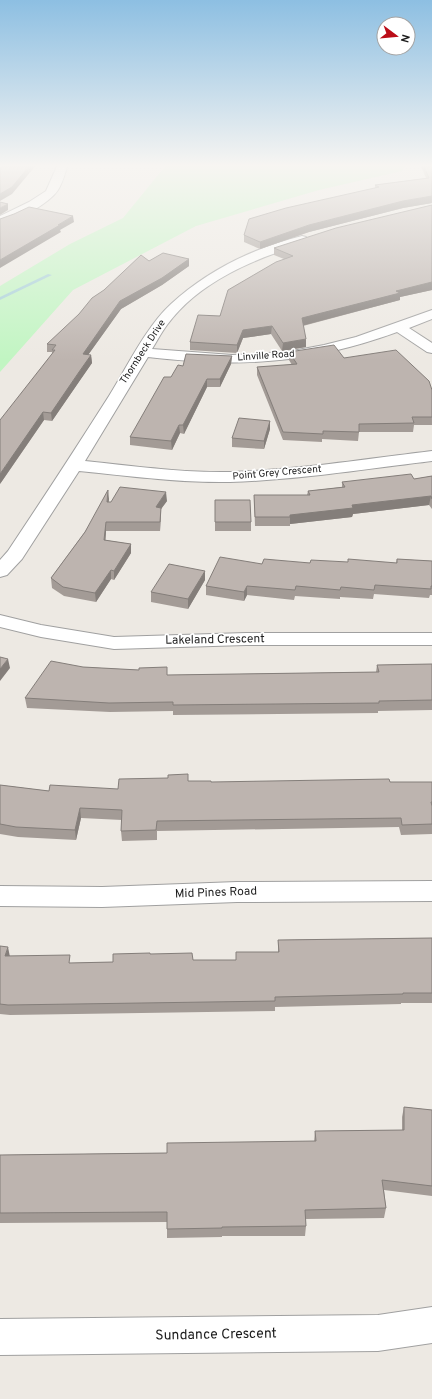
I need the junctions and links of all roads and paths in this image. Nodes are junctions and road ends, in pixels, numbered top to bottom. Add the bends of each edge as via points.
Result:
1 (313, 237) edge
2 (432, 314) edge
3 (400, 328) junction
4 (432, 349) edge
5 (142, 352) junction
6 (432, 456) edge
7 (74, 465) junction
8 (0, 571) edge
9 (0, 621) edge
10 (432, 639) edge
11 (432, 891) edge
12 (0, 896) edge
13 (432, 1326) edge
14 (0, 1337) edge

1 - 5 street, Thornbeck Drive via 234,266 210,279 172,309
2 - 3 street, Linville Road
3 - 4 street
3 - 5 street, Linville Road via 323,350 272,358 223,358
5 - 7 street, Thornbeck Drive
6 - 7 street, Point Grey Crescent via 282,474 229,477 175,475
7 - 8 street, Thornbeck Drive via 14,555
9 - 10 street, Lakeland Crescent via 41,631 114,643 246,639
11 - 12 street, Mid Pines Road via 237,892 102,897
13 - 14 street, Sundance Crescent via 378,1333

